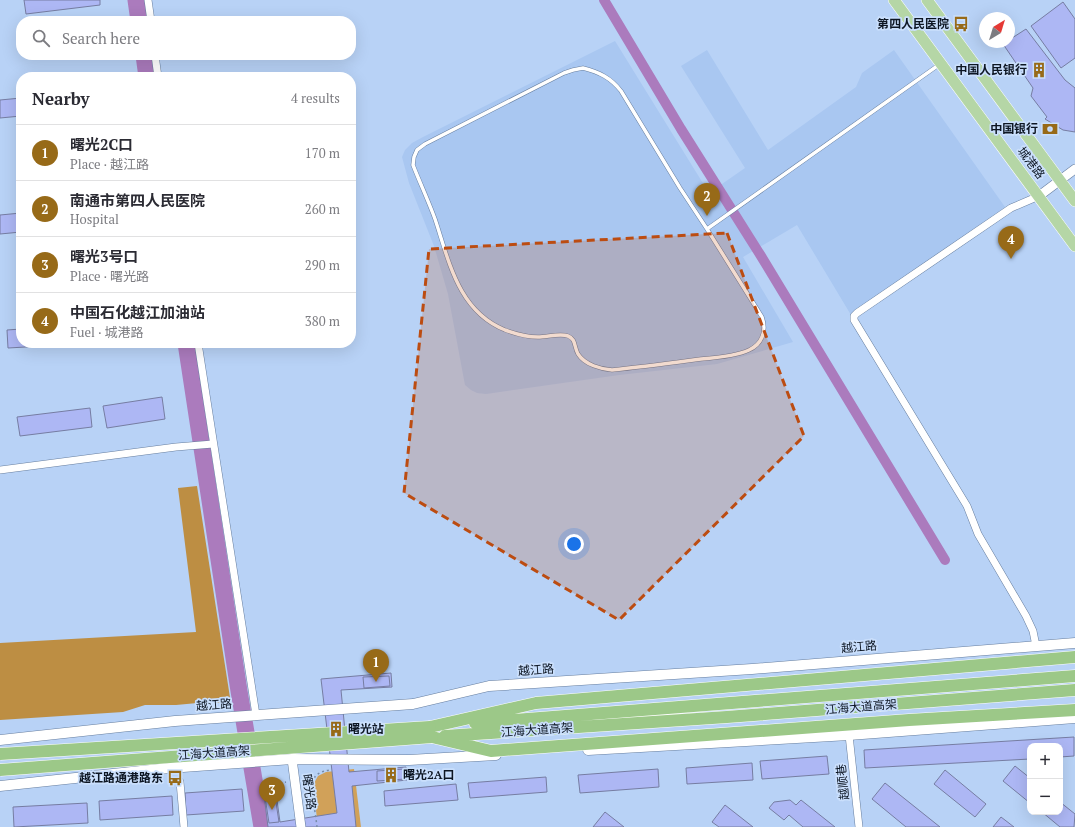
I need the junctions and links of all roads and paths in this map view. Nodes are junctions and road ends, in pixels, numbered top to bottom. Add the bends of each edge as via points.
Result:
1 (148, 0) edge
2 (894, 0) edge
3 (927, 0) edge
4 (150, 16) edge
5 (156, 60) edge
6 (941, 63) junction
7 (157, 72) edge
8 (1075, 169) edge
9 (1059, 180) junction
10 (1039, 196) junction
11 (1075, 201) edge
12 (707, 228) junction
13 (1075, 246) edge
14 (199, 348) edge
15 (213, 444) junction
16 (0, 470) edge
17 (1075, 643) edge
18 (1036, 646) junction
19 (1075, 657) edge
20 (1075, 676) edge
21 (1075, 690) edge
22 (1075, 710) edge
23 (256, 715) junction
24 (1075, 718) edge
25 (431, 732) junction
26 (849, 735) junction
27 (0, 740) edge
28 (0, 754) edge
29 (292, 759) junction
30 (0, 770) edge
31 (330, 770) dead end
32 (180, 782) dead end
33 (0, 786) edge
34 (184, 827) edge
35 (302, 827) edge
36 (317, 827) edge
37 (859, 827) edge

1 - 4 street
2 - 6 main road, 城港路
3 - 9 main road, 城港路
5 - 7 street
6 - 10 main road, 城港路
6 - 12 lane
8 - 9 street
9 - 10 street
9 - 11 main road, 城港路
10 - 13 main road, 城港路
10 - 18 street via 1011,208 854,316 854,320 967,506 978,534 1026,616
12 - 12 lane via 621,91 608,78 583,68 564,73 425,144 417,150 414,157 413,165 434,216 451,272 464,296 488,320 521,336 569,336 574,340 577,353 582,359 604,369 647,366 742,352 749,350 761,339 764,332 762,317
14 - 15 street
15 - 16 street
15 - 23 street
17 - 18 main road, 越江路
18 - 23 main road, 越江路 via 752,669 489,686 413,704
19 - 25 highway via 536,703
20 - 25 highway, 江海大道高架
21 - 25 highway, 江海大道高架 via 727,717
22 - 25 highway via 491,751
23 - 27 main road, 越江路 via 176,720
24 - 26 main road
25 - 28 highway, 江海大道高架, bridge
25 - 30 highway, 江海大道高架, bridge
26 - 29 main road via 409,760
26 - 37 street, 越顺巷
29 - 33 main road via 169,768
29 - 35 street, 曙光路
31 - 36 path via 317,774 312,783
32 - 34 street

